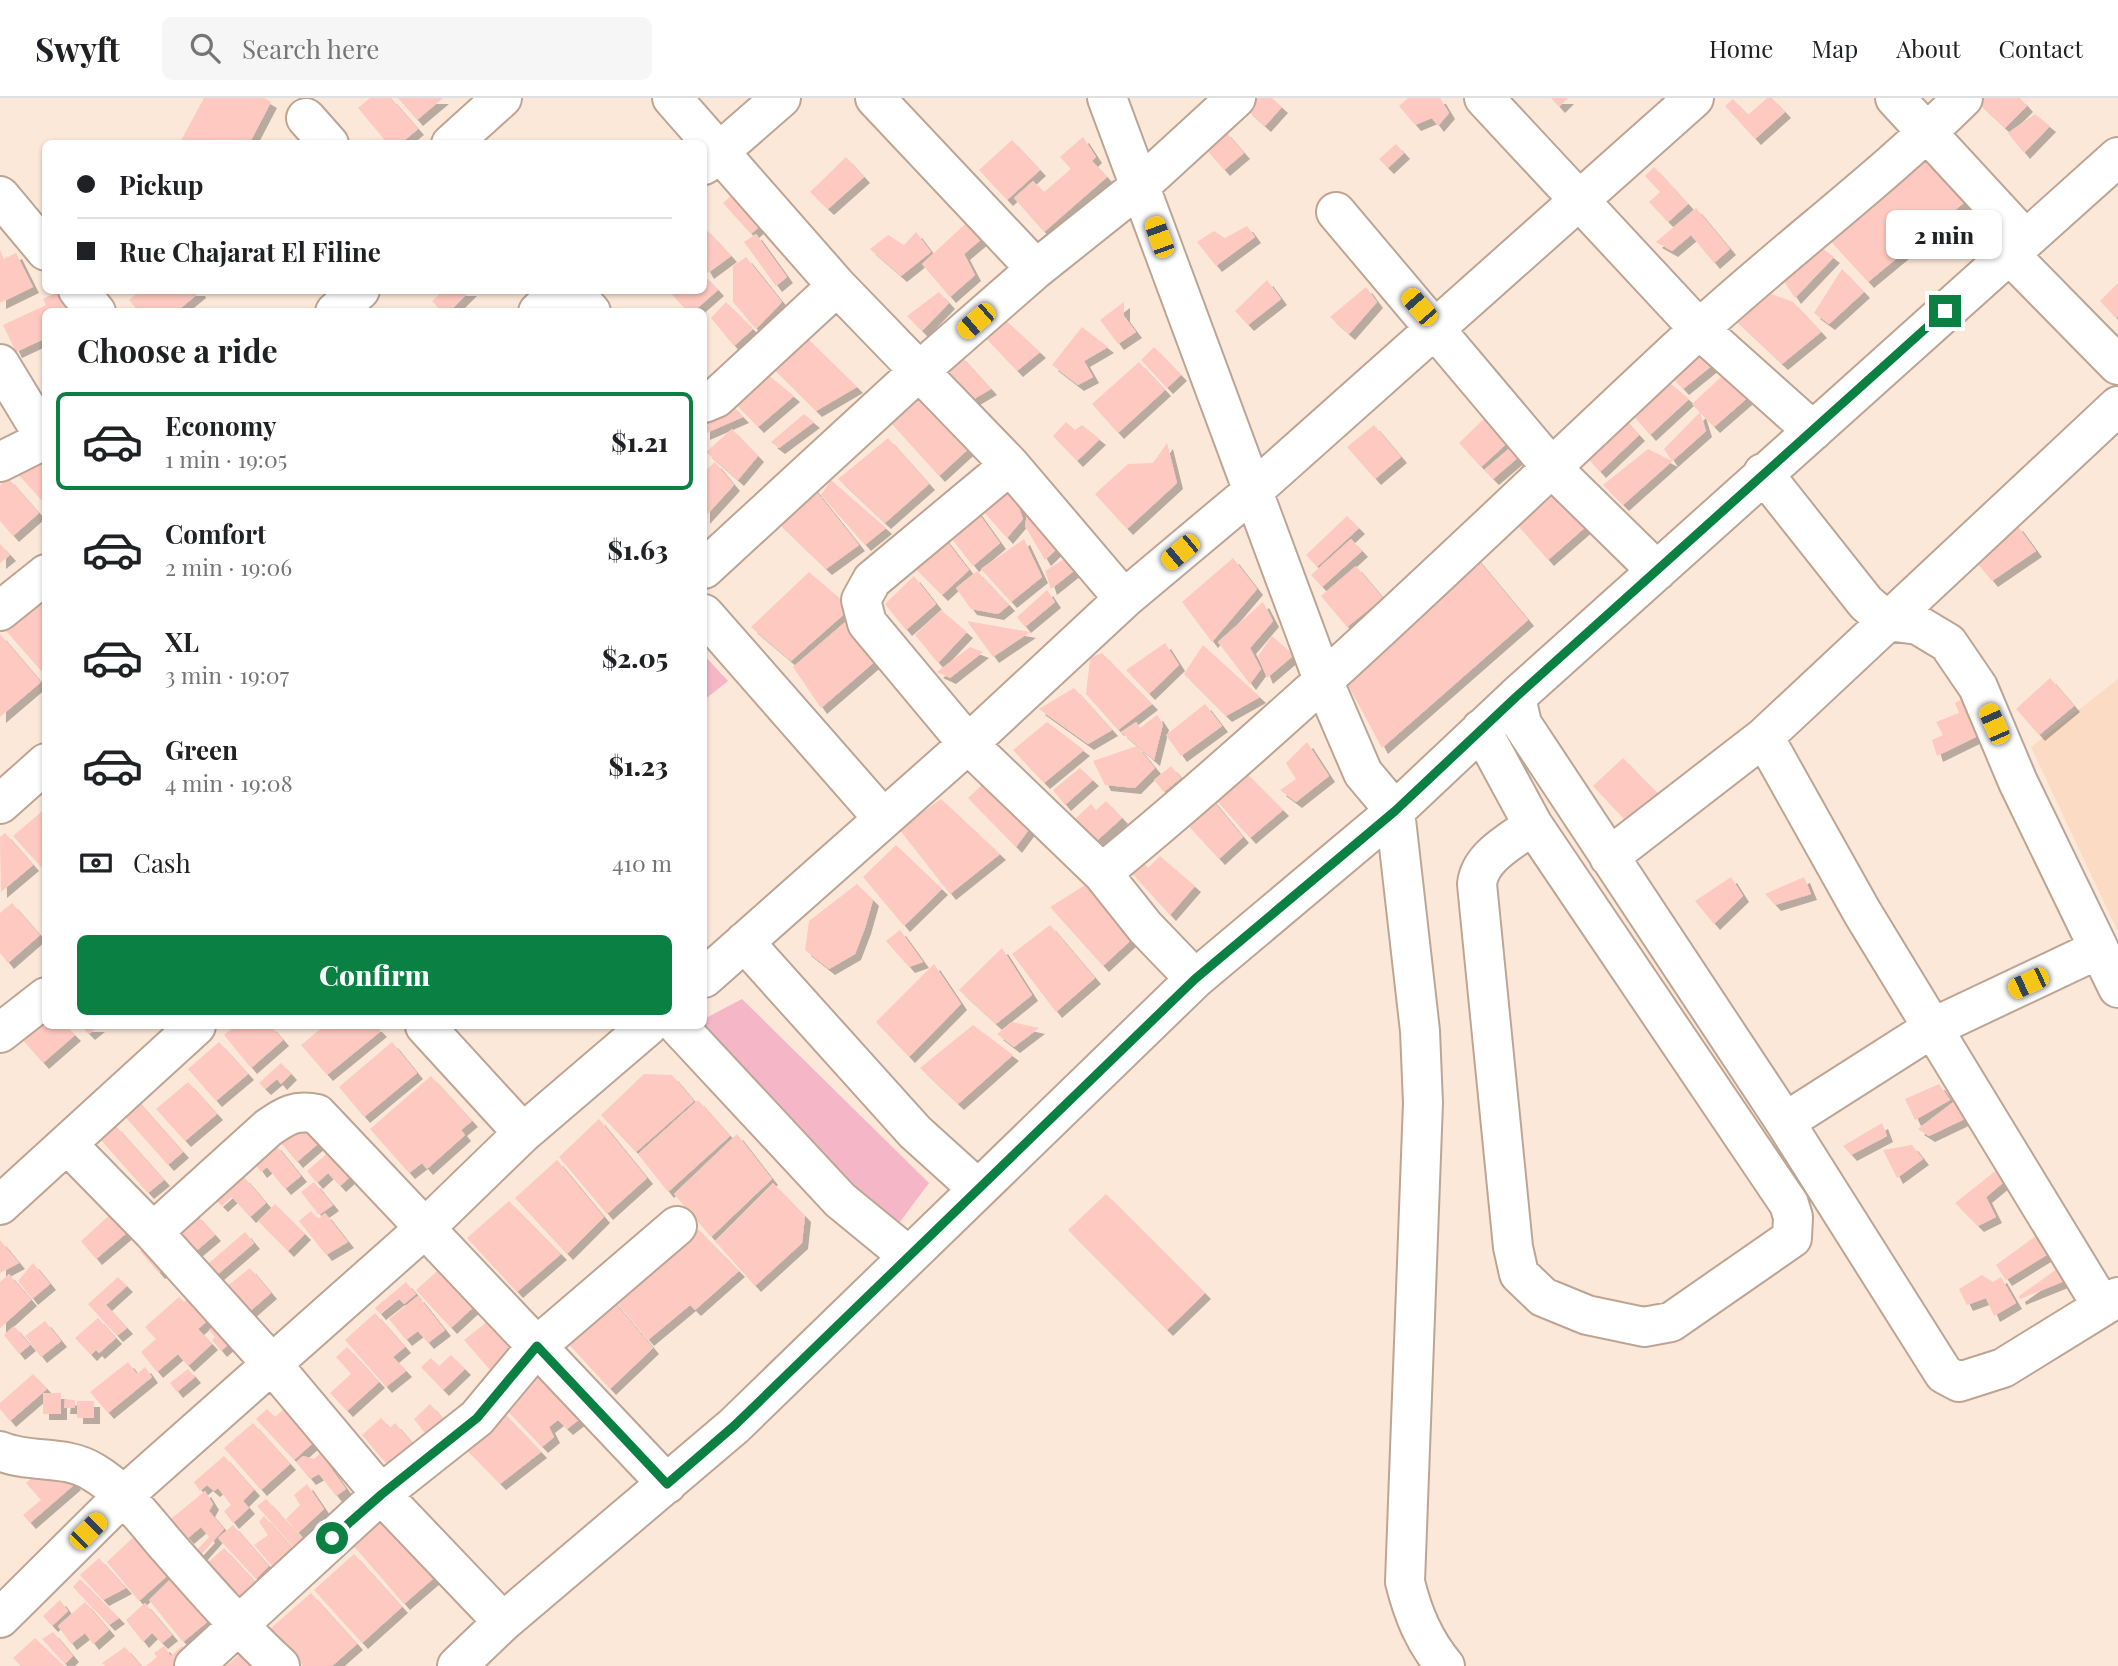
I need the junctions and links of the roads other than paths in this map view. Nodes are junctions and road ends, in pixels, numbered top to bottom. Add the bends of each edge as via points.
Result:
1 (502, 98) edge
2 (671, 98) edge
3 (781, 98) edge
4 (875, 98) edge
5 (1107, 98) edge
6 (1236, 98) edge
7 (1484, 98) edge
8 (1694, 98) edge
9 (1895, 98) edge
10 (1963, 98) edge
11 (458, 122) edge
12 (1926, 134) junction
13 (698, 140) edge
14 (2118, 157) edge
15 (710, 159) edge
16 (1140, 186) junction
17 (0, 196) edge
18 (1580, 198) junction
19 (1336, 212) dead end
20 (2016, 245) junction
21 (42, 246) edge
22 (1036, 269) junction
23 (836, 286) junction
24 (81, 294) edge
25 (355, 294) edge
26 (557, 294) edge
27 (575, 294) edge
28 (93, 308) edge
29 (340, 308) edge
30 (542, 308) edge
31 (588, 308) edge
32 (1435, 326) junction
33 (1699, 329) junction
34 (0, 364) edge
35 (2118, 365) edge
36 (917, 373) junction
37 (707, 402) edge
38 (2118, 406) edge
39 (1814, 430) junction
40 (42, 435) edge
41 (42, 441) edge
42 (0, 462) edge
43 (1010, 465) junction
44 (1552, 468) junction
45 (1763, 473) junction
46 (1254, 490) junction
47 (707, 566) edge
48 (1657, 571) junction
49 (42, 576) edge
50 (1124, 599) junction
51 (0, 611) edge
52 (707, 617) edge
53 (1887, 621) junction
54 (1323, 680) junction
55 (1516, 697) junction
56 (1481, 729) junction
57 (1764, 737) junction
58 (968, 744) junction
59 (1395, 811) junction
60 (882, 817) junction
61 (1533, 825) junction
62 (1609, 857) junction
63 (1102, 873) junction
64 (744, 942) junction
65 (2099, 949) junction
66 (707, 975) edge
67 (1195, 979) junction
68 (2118, 988) edge
69 (42, 1000) edge
70 (1934, 1027) junction
71 (193, 1029) edge
72 (428, 1029) edge
73 (644, 1029) edge
74 (681, 1029) edge
75 (0, 1033) edge
76 (1785, 1122) junction
77 (523, 1133) junction
78 (67, 1144) junction
79 (978, 1189) junction
80 (0, 1206) edge
81 (677, 1226) dead end
82 (423, 1230) junction
83 (153, 1231) junction
84 (908, 1255) junction
85 (2110, 1302) edge
86 (537, 1346) junction
87 (271, 1363) junction
88 (0, 1451) edge
89 (667, 1484) junction
90 (382, 1494) junction
91 (123, 1496) junction
92 (0, 1618) edge
93 (503, 1622) junction
94 (238, 1627) junction
95 (194, 1666) edge
96 (280, 1666) edge
97 (457, 1666) edge
98 (1445, 1666) edge

1 - 11 street
2 - 13 street
3 - 15 street
4 - 22 street
5 - 16 street
6 - 16 street
7 - 18 street
8 - 18 street
9 - 12 street
10 - 12 street
12 - 20 street
12 - 33 street
14 - 20 street
15 - 23 street
16 - 22 street
16 - 46 street
17 - 21 street
18 - 32 street
18 - 33 street
19 - 32 street
20 - 35 street
20 - 39 street
22 - 36 street
23 - 36 street
23 - 37 street
24 - 28 street
25 - 29 street
26 - 30 street
27 - 31 street
32 - 44 street
32 - 46 street
33 - 39 street
33 - 44 street
34 - 40 street
36 - 43 street
36 - 47 street
38 - 53 street
39 - 45 street
41 - 42 street
43 - 50 street
43 - 58 street via 872,580 861,600 867,623
44 - 48 street
44 - 54 street
45 - 48 street
45 - 53 street via 1867,603
46 - 50 street
46 - 54 street
48 - 55 street
49 - 51 street
50 - 58 street
52 - 60 street
53 - 57 street
53 - 65 street via 1918,625 1948,643 1978,687 2018,782
54 - 59 street via 1363,773
54 - 63 street
55 - 56 street
55 - 62 street via 1522,724
56 - 59 street
56 - 61 street
57 - 62 street
57 - 70 street via 1862,912
58 - 60 street
58 - 63 street
59 - 67 street
59 - 98 street via 1420,1031 1423,1103 1405,1582 1414,1617
60 - 64 street
61 - 61 street via 1776,1183 1793,1217 1792,1238 1671,1322 1644,1326 1587,1315 1543,1297 1519,1274 1477,884 1487,860
62 - 76 street
63 - 67 street
64 - 66 street
64 - 79 street via 915,1132
65 - 68 street
65 - 70 street
67 - 79 street
69 - 75 street
70 - 76 street
70 - 85 street
71 - 78 street
72 - 77 street
73 - 77 street
74 - 84 street via 840,1200
76 - 85 street via 1944,1374 1959,1382 2003,1368
77 - 82 street
78 - 80 street
78 - 83 street
79 - 84 street
81 - 86 street
82 - 83 street via 327,1122 303,1111 286,1115 268,1128
82 - 86 street
82 - 87 street
83 - 87 street
84 - 89 street via 734,1426
86 - 89 street
86 - 90 street via 477,1418
87 - 90 street
87 - 91 street
88 - 91 street via 64,1460 94,1472
89 - 93 street
90 - 93 street
90 - 94 street
91 - 92 street
91 - 94 street
93 - 97 street
94 - 95 street
94 - 96 street

